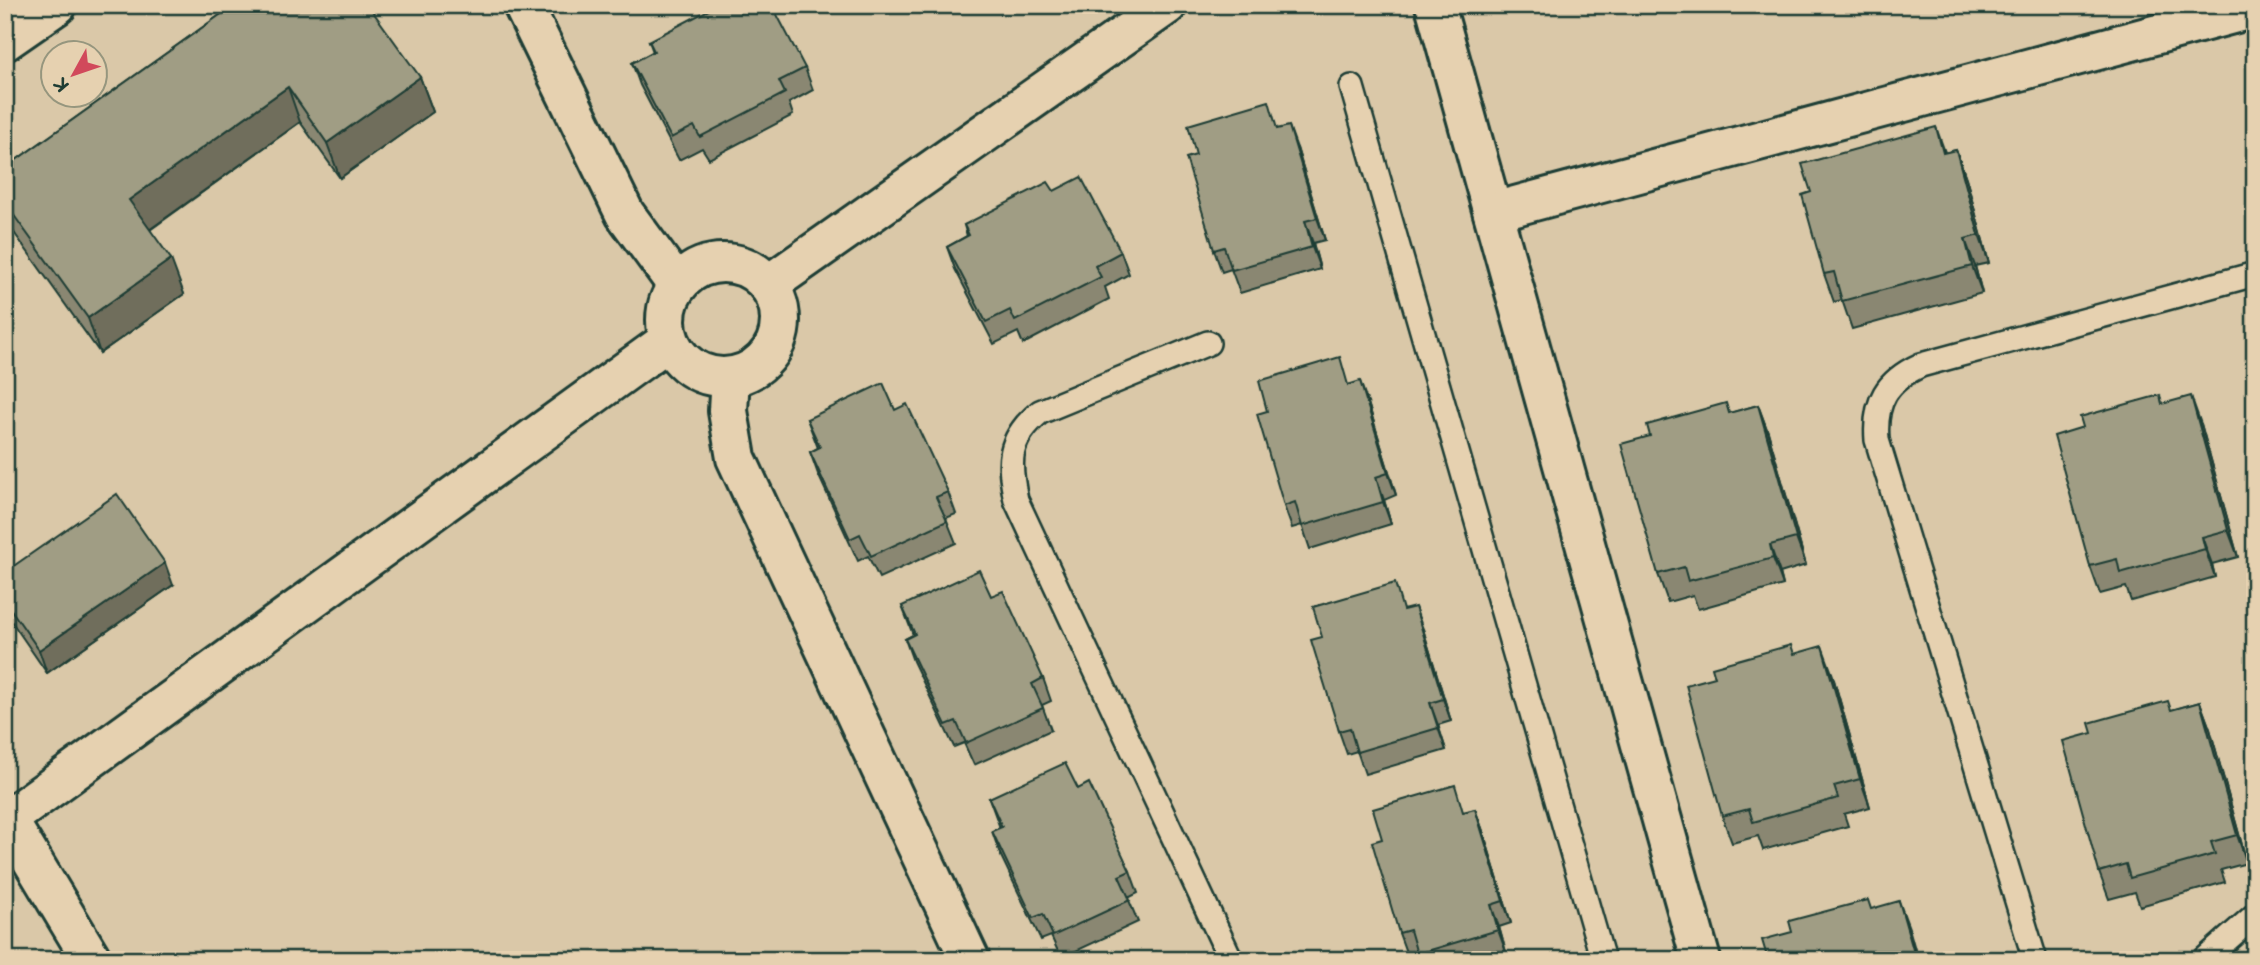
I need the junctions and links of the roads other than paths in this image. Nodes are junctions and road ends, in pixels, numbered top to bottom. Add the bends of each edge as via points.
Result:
1 (523, 5) edge
2 (1167, 5) edge
3 (1435, 5) edge
4 (2255, 8) edge
5 (1352, 87) dead end
6 (1493, 212) junction
7 (2255, 274) edge
8 (677, 285) junction
9 (768, 285) junction
10 (669, 340) junction
11 (1208, 343) dead end
12 (730, 377) junction
13 (6, 819) edge
14 (2255, 915) edge
15 (92, 960) edge
16 (970, 960) edge
17 (1231, 960) edge
18 (1603, 960) edge
19 (1700, 960) edge
20 (2035, 960) edge
21 (2204, 960) edge

1 - 8 street via 625,214
2 - 9 street
3 - 6 street
4 - 6 street
5 - 18 lane
6 - 19 street
7 - 20 lane via 1921,365 1890,383 1880,398 1877,440
8 - 9 street via 705,265 723,262 756,273
8 - 10 street via 665,320
9 - 12 street via 780,317 772,350 746,372
10 - 12 street via 678,357 693,369
10 - 13 street
11 - 17 lane via 1040,412 1020,433 1010,454 1016,500
12 - 16 street via 728,411 736,458
13 - 15 street
14 - 21 lane

